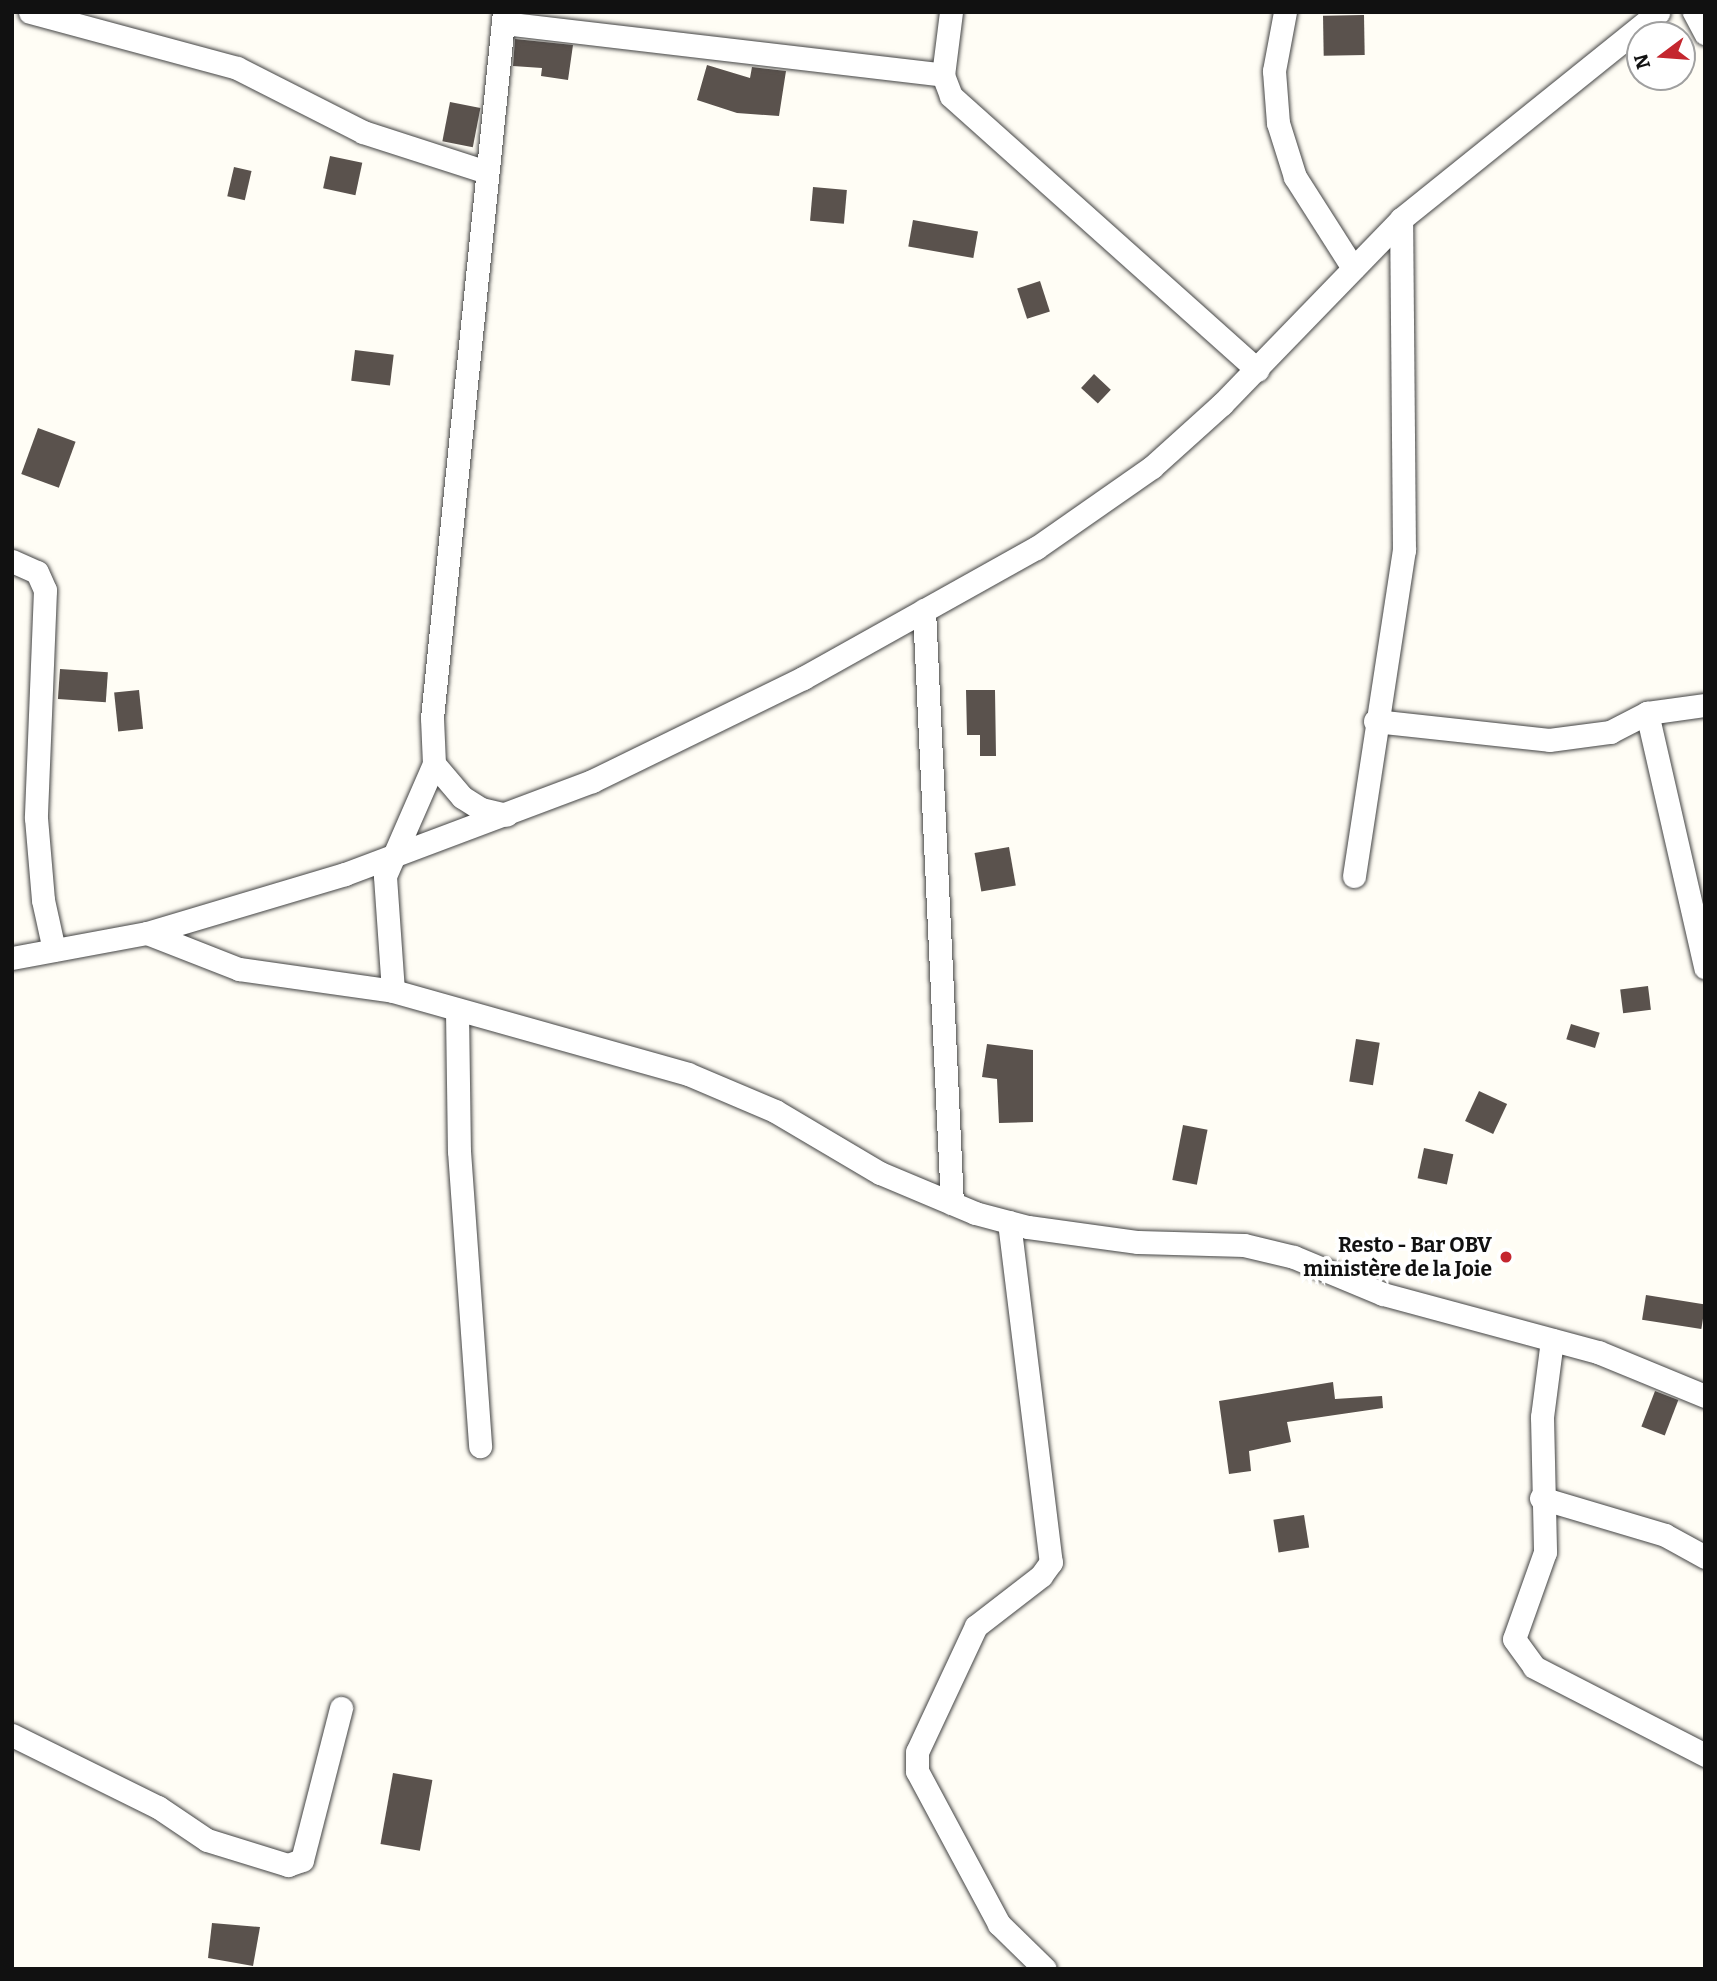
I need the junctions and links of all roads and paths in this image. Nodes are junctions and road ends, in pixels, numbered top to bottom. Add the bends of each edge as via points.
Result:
1 (30, 12) edge
2 (951, 12) edge
3 (1285, 12) edge
4 (1658, 12) edge
5 (1694, 12) edge
6 (504, 18) edge
7 (1705, 33) edge
8 (943, 75) junction
9 (484, 171) junction
10 (1401, 219) junction
11 (1353, 268) junction
12 (1256, 370) junction
13 (12, 561) edge
14 (924, 610) junction
15 (1705, 705) edge
16 (1647, 713) junction
17 (1375, 721) junction
18 (434, 764) junction
19 (506, 815) junction
20 (391, 857) junction
21 (1354, 876) dead end
22 (147, 933) junction
23 (54, 950) junction
24 (12, 958) edge
25 (1705, 967) edge
26 (393, 991) junction
27 (457, 1012) junction
28 (952, 1203) junction
29 (1009, 1222) junction
30 (1552, 1340) junction
31 (1705, 1396) edge
32 (480, 1446) dead end
33 (1542, 1498) junction
34 (1705, 1557) edge
35 (341, 1708) dead end
36 (12, 1735) edge
37 (1705, 1755) edge
38 (1045, 1969) edge

1 - 9 street via 128,34 236,68 363,132
2 - 8 street
3 - 11 street via 1274,71 1278,123 1295,177
4 - 10 street
5 - 7 street
6 - 8 street
6 - 9 street
8 - 12 street via 951,96
9 - 18 street via 432,718
10 - 11 street
10 - 17 street via 1404,550
11 - 12 street
12 - 14 street via 1113,498
13 - 23 street via 37,572 45,590 36,818 43,900
14 - 19 street via 803,678 592,781
14 - 28 street
15 - 16 street
16 - 17 street via 1610,732 1549,740
16 - 25 street
17 - 21 street
18 - 19 street via 462,797 481,809
18 - 20 street
19 - 20 street
20 - 22 street
20 - 26 street via 384,876
22 - 23 street
22 - 26 street via 239,969
23 - 24 street
26 - 27 street
27 - 28 street via 688,1074 775,1111 880,1173
27 - 32 street via 459,1152
28 - 29 street
29 - 30 street via 1138,1242 1244,1245 1294,1257 1383,1294
29 - 38 street via 1051,1562 1041,1576 976,1626 917,1752 917,1771 999,1924
30 - 31 street via 1598,1352
30 - 33 street via 1542,1417
33 - 34 street via 1665,1535
33 - 37 street via 1545,1552 1514,1639 1521,1655 1534,1667
35 - 36 street via 302,1860 288,1865 206,1840 158,1808

